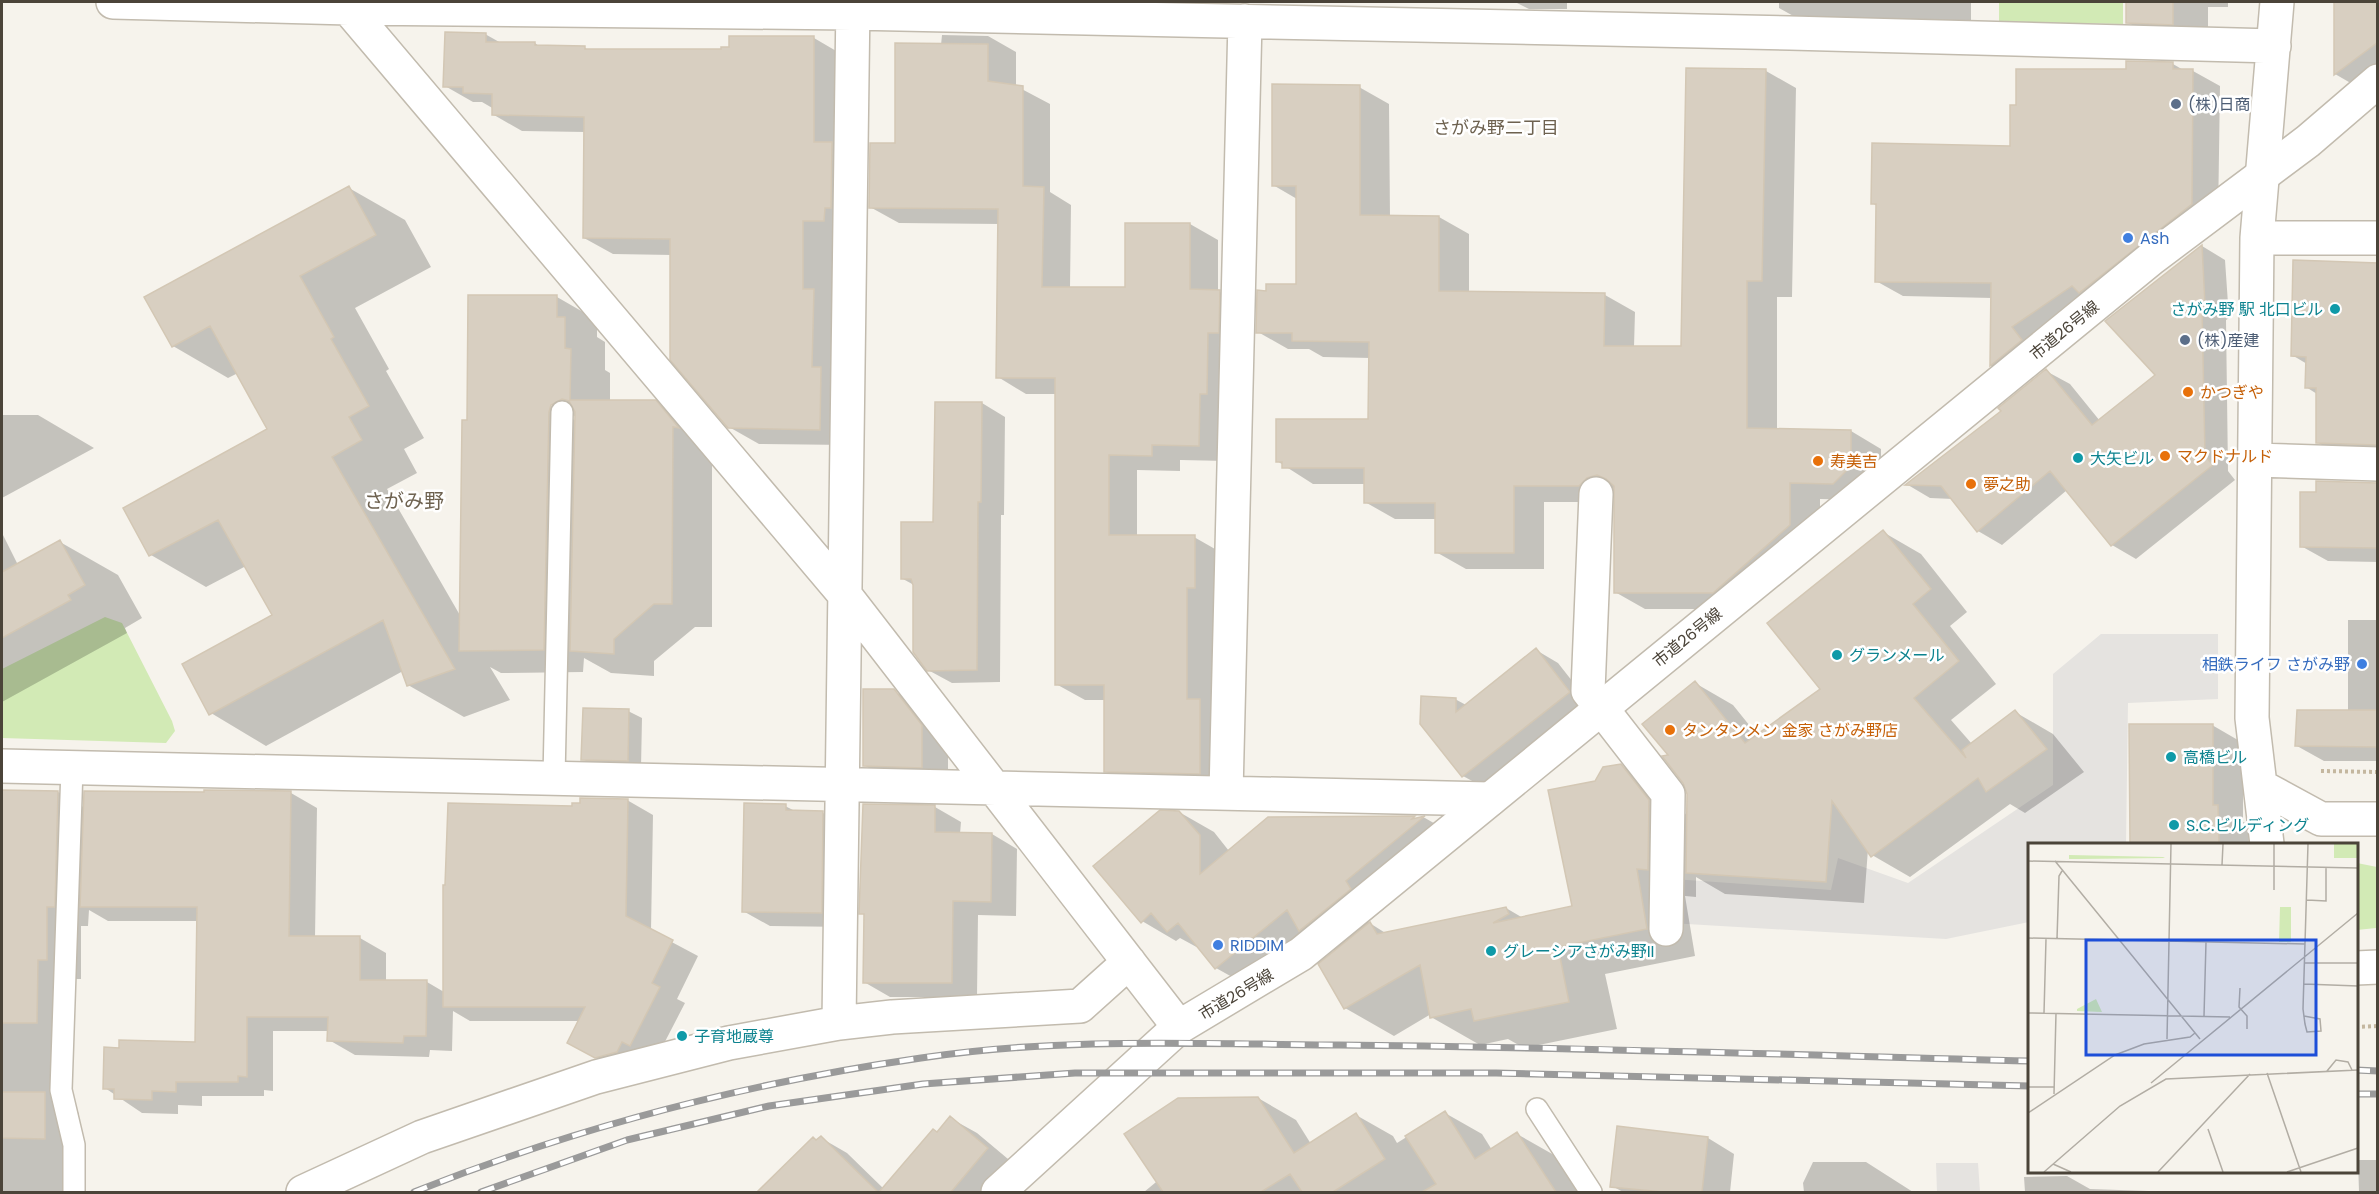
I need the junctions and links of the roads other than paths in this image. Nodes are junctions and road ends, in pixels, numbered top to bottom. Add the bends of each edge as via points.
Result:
1 (113, 2) edge
2 (2277, 2) edge
3 (346, 5) edge
4 (852, 7) edge
5 (1245, 21) junction
6 (2274, 46) junction
7 (2378, 81) edge
8 (2264, 173) junction
9 (2257, 238) junction
10 (2378, 238) edge
11 (562, 412) dead end
12 (2255, 460) junction
13 (2378, 464) edge
14 (1596, 494) dead end
15 (845, 595) junction
16 (1601, 707) junction
17 (2, 766) edge
18 (72, 768) junction
19 (554, 778) junction
20 (842, 783) junction
21 (993, 786) junction
22 (2262, 788) junction
23 (1226, 793) junction
24 (1490, 799) junction
25 (2378, 819) edge
26 (2267, 843) edge
27 (1666, 929) dead end
28 (1129, 962) junction
29 (2378, 967) edge
30 (2358, 968) edge
31 (839, 1023) junction
32 (1179, 1027) junction
33 (1537, 1109) dead end
34 (74, 1192) edge
35 (303, 1192) edge
36 (998, 1192) edge
37 (1591, 1192) edge

1 - 3 street
2 - 6 street
3 - 4 street
3 - 15 street
4 - 5 street
4 - 15 street
5 - 6 street
5 - 23 street
6 - 8 street
7 - 8 street, 市道26号線
8 - 9 street
8 - 16 street, 市道26号線 via 2152,258
9 - 10 street
9 - 12 street
11 - 19 lane
12 - 13 street
12 - 22 street via 2252,718
14 - 16 street via 1588,691
15 - 20 street
15 - 21 street
16 - 24 street, 市道26号線
16 - 27 street via 1668,794
17 - 18 street
18 - 19 street
18 - 34 lane via 61,1090 74,1145
19 - 20 street
20 - 21 street
20 - 31 street
21 - 23 street
21 - 28 street
22 - 25 street via 2321,819
22 - 26 street
23 - 24 street
24 - 32 street, 市道26号線 via 1301,954
28 - 31 street via 1080,1006
28 - 32 street
29 - 30 street
31 - 35 street via 729,1043 596,1077 422,1137
32 - 36 street, 市道26号線
33 - 37 lane

